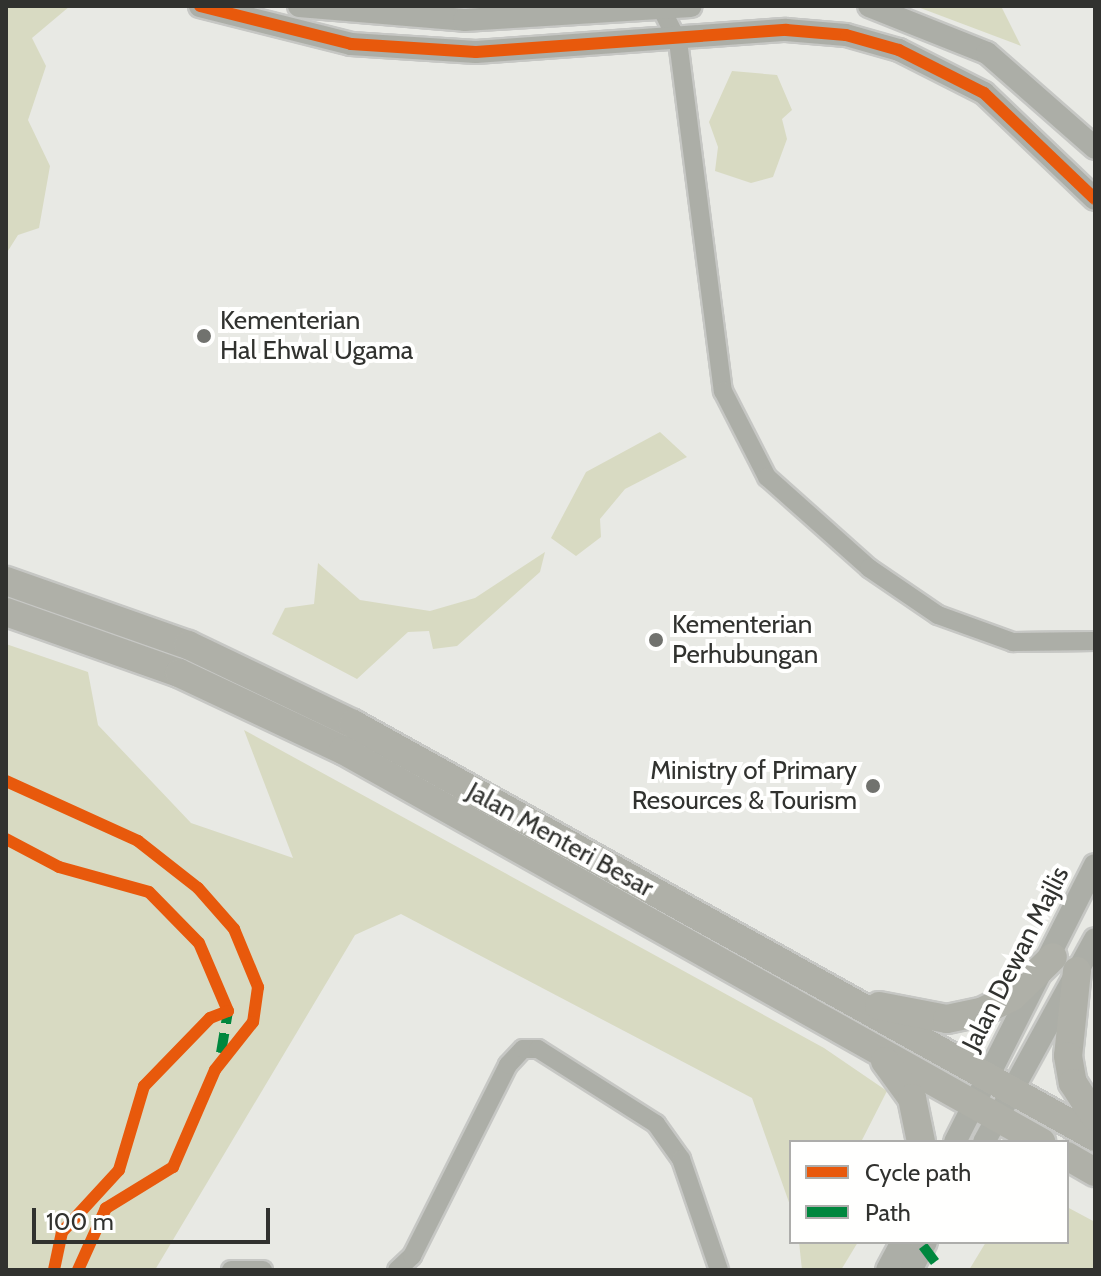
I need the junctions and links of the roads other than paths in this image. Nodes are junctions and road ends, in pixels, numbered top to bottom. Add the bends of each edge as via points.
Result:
1 (200, 6) edge
2 (299, 6) edge
3 (691, 6) edge
4 (869, 6) edge
5 (662, 10) junction
6 (678, 41) junction
7 (1095, 148) edge
8 (1095, 199) edge
9 (6, 581) edge
10 (6, 612) edge
11 (1095, 641) edge
12 (1095, 865) edge
13 (1095, 939) edge
14 (1065, 964) junction
15 (821, 986) junction
16 (875, 1049) junction
17 (998, 1084) junction
18 (1095, 1117) edge
19 (985, 1121) edge
20 (1095, 1137) edge
21 (921, 1140) edge
22 (958, 1140) edge
23 (1036, 1140) edge
24 (1069, 1157) edge
25 (1095, 1172) edge
26 (1069, 1178) edge
27 (1095, 1188) edge
28 (901, 1244) edge
29 (925, 1244) edge
30 (411, 1263) edge
31 (231, 1270) edge
32 (263, 1270) edge
33 (397, 1270) edge
34 (719, 1270) edge
35 (887, 1270) edge
36 (911, 1270) edge

1 - 6 street via 351,44 566,51
2 - 5 street via 464,20
3 - 5 street
4 - 7 street via 987,53
5 - 6 street
6 - 8 street via 786,30 899,50 984,93
6 - 11 street via 723,391 767,477 869,568 938,615 1013,642
9 - 15 main road, Jalan Menteri Besar via 188,645 353,724
10 - 16 main road, Jalan Menteri Besar via 179,673 343,750
12 - 14 street, Jalan Dewan Majlis
13 - 14 street, Jalan Dewan Majlis
14 - 15 main road via 1012,997 947,1019 900,1014
14 - 17 street, Jalan Dewan Majlis
14 - 18 main road via 1073,1083
15 - 17 main road, Jalan Menteri Besar
16 - 19 main road, Jalan Menteri Besar
16 - 21 main road via 912,1098
17 - 19 street, Jalan Dewan Majlis
17 - 20 main road, Jalan Menteri Besar
19 - 22 street, Jalan Dewan Majlis
19 - 23 main road, Jalan Menteri Besar
24 - 25 main road
26 - 27 main road
28 - 35 street
29 - 36 street
30 - 33 street
30 - 34 street via 508,1065 523,1049 538,1049 656,1124 681,1159
31 - 32 street

